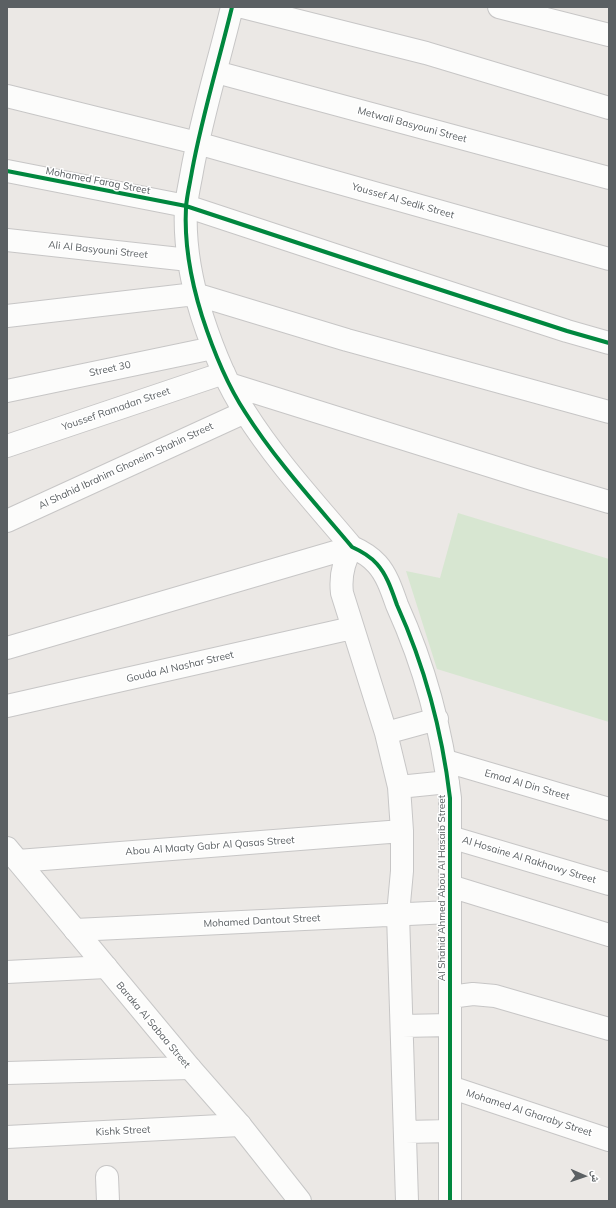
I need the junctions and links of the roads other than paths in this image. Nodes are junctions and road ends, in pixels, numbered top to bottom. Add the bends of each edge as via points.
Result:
1 (232, 7) edge
2 (243, 7) edge
3 (499, 7) edge
4 (609, 35) edge
5 (216, 72) junction
6 (7, 96) edge
7 (609, 108) edge
8 (197, 143) junction
9 (7, 171) edge
10 (609, 178) edge
11 (186, 206) junction
12 (7, 240) edge
13 (609, 259) edge
14 (189, 260) junction
15 (195, 294) junction
16 (7, 316) edge
17 (609, 343) edge
18 (213, 348) junction
19 (227, 378) junction
20 (7, 391) edge
21 (245, 412) junction
22 (609, 412) edge
23 (7, 446) edge
24 (609, 502) edge
25 (7, 521) edge
26 (352, 547) junction
27 (352, 628) junction
28 (7, 648) edge
29 (7, 706) edge
30 (437, 719) junction
31 (386, 733) junction
32 (447, 772) junction
33 (399, 787) junction
34 (609, 809) edge
35 (402, 831) junction
36 (450, 837) junction
37 (12, 855) edge
38 (609, 884) edge
39 (450, 886) junction
40 (450, 912) junction
41 (398, 914) junction
42 (75, 930) junction
43 (609, 935) edge
44 (106, 968) junction
45 (7, 972) edge
46 (450, 997) junction
47 (450, 1025) junction
48 (402, 1026) junction
49 (609, 1029) edge
50 (190, 1068) junction
51 (7, 1073) edge
52 (450, 1087) junction
53 (240, 1125) junction
54 (450, 1131) junction
55 (405, 1132) junction
56 (7, 1137) edge
57 (609, 1140) edge
58 (107, 1177) dead end
59 (108, 1201) edge
60 (300, 1201) edge
61 (407, 1201) edge
62 (450, 1201) edge

1 - 5 street, Al Shahid Ahmed Abou Al Hasaib Street
2 - 7 street via 426,53
3 - 4 street
5 - 8 street, Al Shahid Ahmed Abou Al Hasaib Street
5 - 10 street, Metwali Basyouni Street
6 - 8 street, Youssef Al Sedik Street
8 - 11 street, Al Shahid Ahmed Abou Al Hasaib Street
8 - 13 street, Youssef Al Sedik Street
9 - 11 street, Mohamed Farag Street
11 - 14 street, Al Shahid Ahmed Abou Al Hasaib Street
11 - 17 street, Mohamed Farag Street
12 - 14 street, Ali Al Basyouni Street
14 - 15 street, Al Shahid Ahmed Abou Al Hasaib Street
15 - 16 street
15 - 18 street, Al Shahid Ahmed Abou Al Hasaib Street
15 - 22 street via 347,340
18 - 19 street, Al Shahid Ahmed Abou Al Hasaib Street
18 - 20 street, Street 30
19 - 21 street, Al Shahid Ahmed Abou Al Hasaib Street
19 - 23 street, Youssef Ramadan Street
19 - 24 street
21 - 25 street, Al Shahid Ibrahim Ghoneim Shahin Street
21 - 26 street, Al Shahid Ahmed Abou Al Hasaib Street via 270,449
26 - 27 street via 342,569 341,581
26 - 28 street
26 - 30 street, Al Shahid Ahmed Abou Al Hasaib Street via 370,557 384,573 423,671
27 - 29 street, Gouda Al Nashar Street
27 - 31 street
30 - 31 street
30 - 32 street, Al Shahid Ahmed Abou Al Hasaib Street
31 - 33 street
32 - 33 street
32 - 34 street, Emad Al Din Street
32 - 36 street, Al Shahid Ahmed Abou Al Hasaib Street
33 - 35 street
35 - 37 street, Abou Al Maaty Gabr Al Qasas Street
35 - 41 street
36 - 38 street, Al Hosaine Al Rakhawy Street
36 - 39 street, Al Shahid Ahmed Abou Al Hasaib Street
37 - 42 street, Baraka Al Sabaa Street
39 - 40 street, Al Shahid Ahmed Abou Al Hasaib Street
39 - 43 street
40 - 41 street, Mohamed Dantout Street
40 - 46 street, Al Shahid Ahmed Abou Al Hasaib Street
41 - 42 street, Mohamed Dantout Street
41 - 48 street
42 - 44 street, Baraka Al Sabaa Street
44 - 45 street
44 - 50 street, Baraka Al Sabaa Street
46 - 47 street, Al Shahid Ahmed Abou Al Hasaib Street
46 - 49 street via 473,994 495,996
47 - 48 street
47 - 52 street, Al Shahid Ahmed Abou Al Hasaib Street
48 - 55 street
50 - 51 street
50 - 53 street, Baraka Al Sabaa Street
52 - 54 street, Al Shahid Ahmed Abou Al Hasaib Street
52 - 57 street, Mohamed Al Gharaby Street
53 - 56 street, Kishk Street
53 - 60 street, Baraka Al Sabaa Street
54 - 55 street
54 - 62 street, Al Shahid Ahmed Abou Al Hasaib Street
55 - 61 street
58 - 59 street

